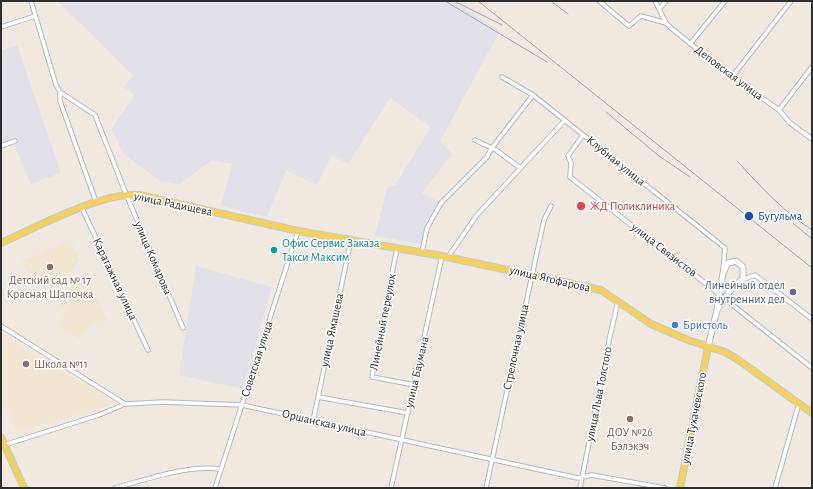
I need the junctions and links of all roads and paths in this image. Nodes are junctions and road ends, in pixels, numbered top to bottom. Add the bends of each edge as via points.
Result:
1 (31, 1) edge
2 (599, 1) edge
3 (655, 1) edge
4 (666, 1) edge
5 (725, 1) edge
6 (791, 1) edge
7 (659, 10) junction
8 (35, 16) junction
9 (666, 23) junction
10 (1, 27) edge
11 (690, 44) junction
12 (812, 67) edge
13 (502, 77) dead end
14 (732, 77) junction
15 (60, 92) junction
16 (533, 95) junction
17 (779, 110) junction
18 (565, 120) junction
19 (583, 135) junction
20 (812, 139) edge
21 (475, 140) dead end
22 (15, 141) dead end
23 (1, 146) edge
24 (491, 149) junction
25 (520, 168) junction
26 (126, 194) junction
27 (96, 202) junction
28 (551, 206) dead end
29 (82, 208) junction
30 (257, 222) joint
31 (298, 231) junction
32 (351, 240) junction
33 (1, 243) edge
34 (397, 248) junction
35 (422, 252) junction
36 (445, 256) junction
37 (723, 273) junction
38 (532, 274) junction
39 (742, 280) junction
40 (720, 294) junction
41 (724, 299) junction
42 (618, 301) junction
43 (717, 310) junction
44 (812, 319) edge
45 (1, 326) edge
46 (183, 328) dead end
47 (708, 347) junction
48 (148, 350) dead end
49 (812, 368) edge
50 (414, 385) junction
51 (318, 397) junction
52 (799, 403) junction
53 (125, 404) junction
54 (242, 405) junction
55 (408, 413) junction
56 (812, 413) edge
57 (313, 420) junction
58 (1, 437) edge
59 (402, 441) junction
60 (4, 445) junction
61 (492, 458) junction
62 (221, 469) junction
63 (583, 476) junction
64 (24, 488) edge
65 (115, 488) edge
66 (215, 488) edge
67 (391, 488) edge
68 (486, 488) edge
69 (580, 488) edge
70 (665, 488) edge
71 (680, 488) edge
72 (775, 488) edge

1 - 8 street
2 - 9 street via 629,26 641,16
3 - 7 street, Деповская улица
4 - 7 street
5 - 11 street
6 - 14 street
7 - 9 street, Деповская улица
8 - 10 street
8 - 15 street
9 - 11 street, Деповская улица
11 - 14 street, Деповская улица
12 - 17 street
13 - 16 street, Клубная улица
14 - 17 street, Деповская улица
15 - 26 street, улица Комарова via 95,116
15 - 27 street via 60,101
16 - 18 street, Клубная улица
16 - 24 street
17 - 20 street, Деповская улица via 790,123
18 - 19 street, Клубная улица
18 - 25 street
19 - 37 street, Клубная улица via 725,248
19 - 40 street, улица Связистов via 568,156 571,163 570,177
21 - 24 street
22 - 23 street
24 - 25 street
24 - 35 street via 480,166 441,203 427,228
25 - 36 street via 477,215
26 - 27 main road, улица Радищева
26 - 30 main road, улица Радищева
26 - 46 street, улица Комарова
27 - 29 main road, улица Радищева
28 - 38 street, Стрелочная улица via 544,220
29 - 33 main road, улица Радищева
29 - 48 street, Каратажная улица
30 - 31 main road, улица Ягофарова
31 - 32 main road, улица Ягофарова
31 - 54 street, Советская улица
32 - 34 main road, улица Ягофарова
32 - 51 street, улица Ямашева
34 - 35 main road, улица Ягофарова
34 - 50 street, Линейный переулок via 372,377
35 - 36 main road, улица Ягофарова
36 - 38 main road, улица Ягофарова
36 - 50 street, улица Баумана
37 - 39 street via 728,263 736,261 744,269
37 - 40 street
38 - 42 main road, улица Ягофарова via 601,290
38 - 61 street, Стрелочная улица
39 - 41 street
39 - 44 street via 755,275
40 - 43 street
41 - 43 street
41 - 49 street
42 - 47 main road, улица Ягофарова via 651,324
42 - 63 street, улица Льва Толстого
43 - 47 street
45 - 53 street
47 - 52 main road, улица Ягофарова via 737,359
47 - 71 main road, улица Тухачевского
50 - 55 street, улица Баумана
51 - 55 street
51 - 57 street, улица Ямашева
52 - 56 main road, улица Ягофарова
52 - 72 street
53 - 54 street, Оршанская улица via 163,402
53 - 60 street, Оршанская улица via 99,415
54 - 57 street, Оршанская улица
54 - 62 street, Советская улица
55 - 59 street, улица Баумана
57 - 59 street, Оршанская улица
58 - 60 main road
59 - 61 street, Оршанская улица
59 - 67 street, улица Баумана
60 - 64 main road
61 - 63 street, Оршанская улица via 573,477
61 - 68 street, Стрелочная улица
62 - 65 street via 208,467
62 - 66 street, Советская улица
63 - 69 street, улица Льва Толстого
63 - 70 street, Оршанская улица via 590,474

